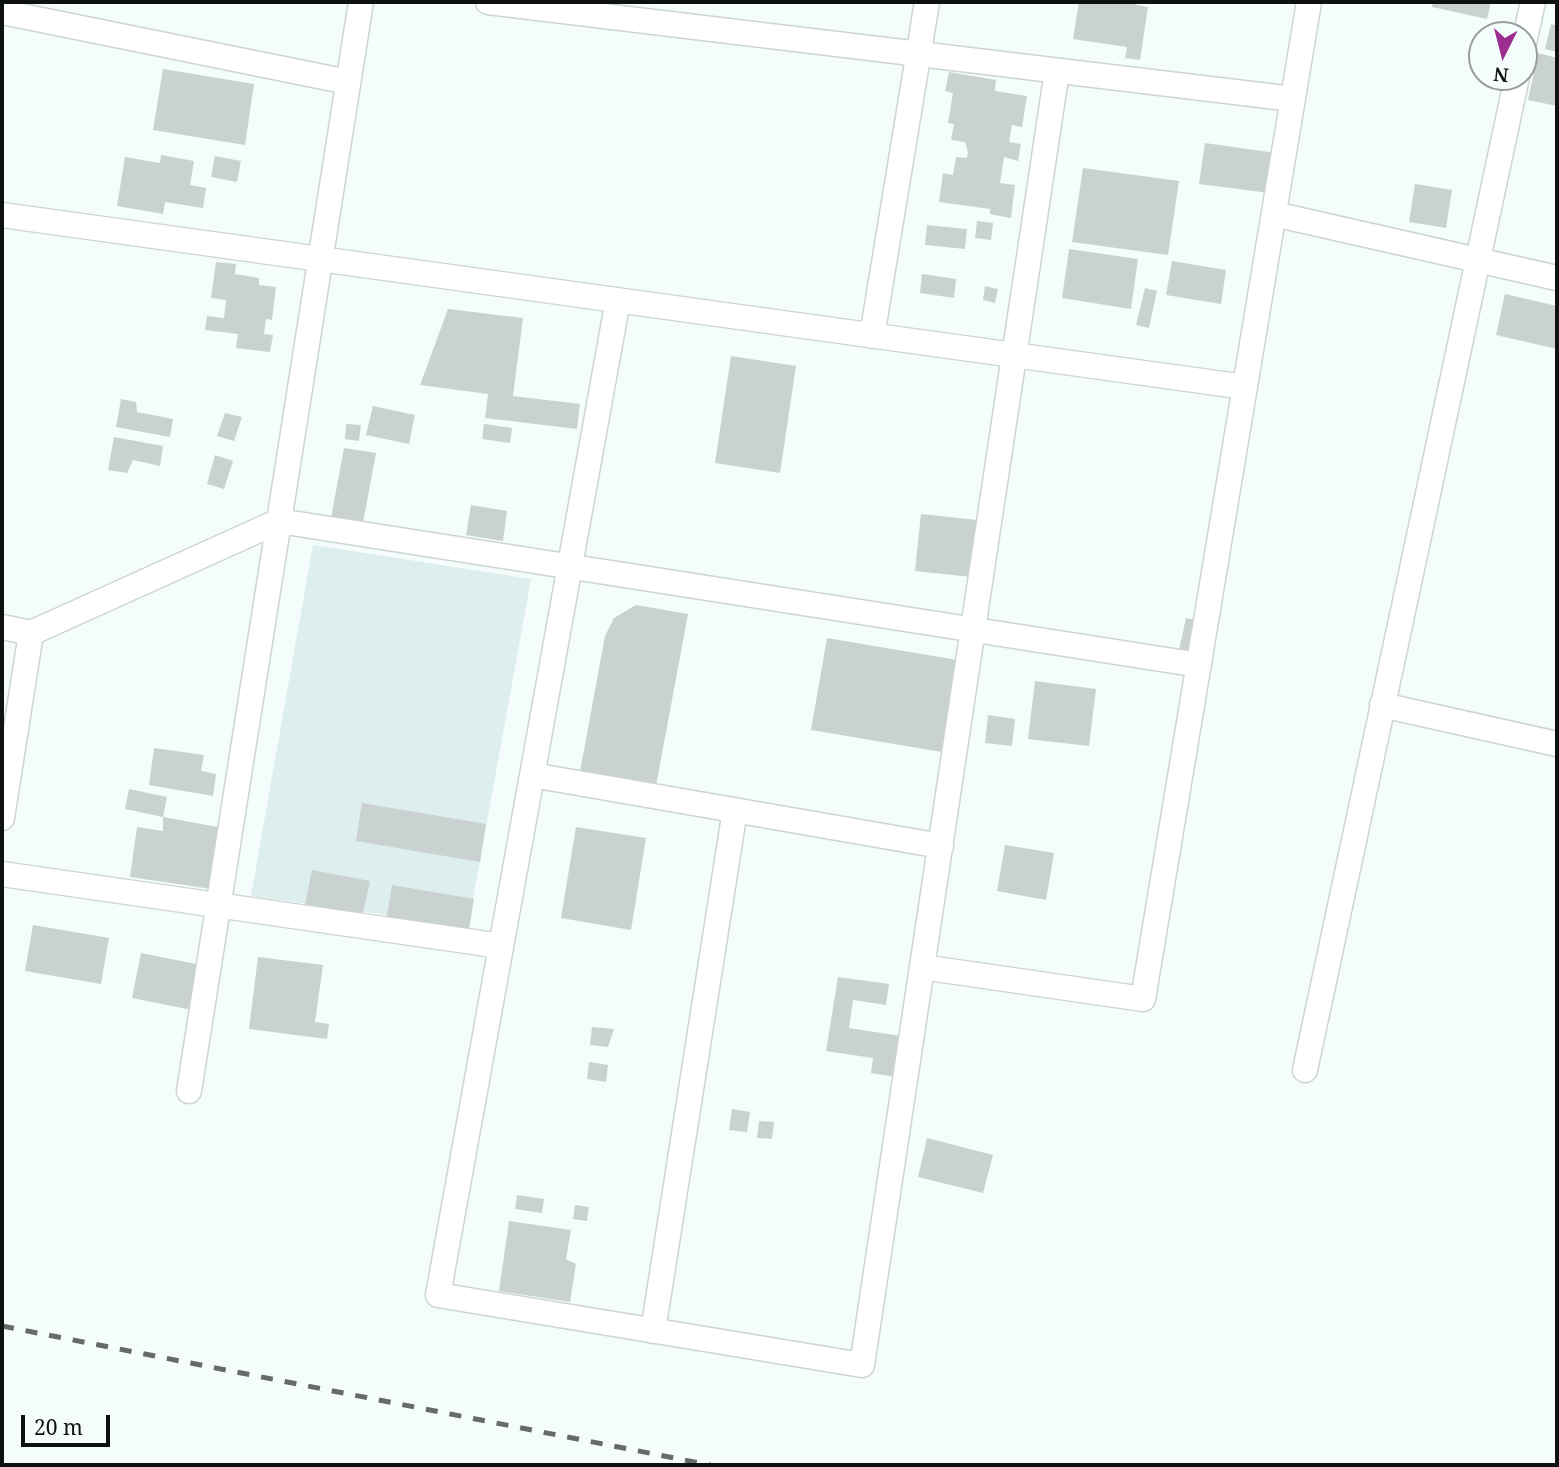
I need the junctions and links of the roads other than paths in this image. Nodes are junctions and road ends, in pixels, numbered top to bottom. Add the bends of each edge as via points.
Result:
1 (361, 2) edge
2 (488, 2) edge
3 (927, 2) edge
4 (1309, 2) edge
5 (1533, 2) edge
6 (2, 12) edge
7 (1529, 21) edge
8 (919, 54) junction
9 (1058, 71) junction
10 (348, 82) junction
11 (1514, 91) edge
12 (1293, 99) junction
13 (1274, 214) junction
14 (2, 215) edge
15 (321, 259) junction
16 (1478, 260) junction
17 (1557, 278) edge
18 (618, 300) junction
19 (872, 336) junction
20 (1015, 355) junction
21 (1245, 387) junction
22 (279, 521) junction
23 (570, 567) junction
24 (2, 627) edge
25 (973, 629) junction
26 (31, 633) junction
27 (1199, 665) junction
28 (1382, 705) junction
29 (1557, 744) edge
30 (532, 775) junction
31 (735, 810) junction
32 (2, 818) edge
33 (941, 846) junction
34 (2, 874) edge
35 (219, 905) junction
36 (501, 946) junction
37 (922, 967) junction
38 (1305, 1070) dead end
39 (189, 1091) dead end
40 (653, 1331) junction

1 - 10 street
2 - 8 street
3 - 8 street
4 - 12 street
5 - 7 street
6 - 10 street
8 - 9 street
8 - 19 street
9 - 12 street
9 - 20 street
10 - 15 street
11 - 16 street
12 - 13 street
13 - 16 street
13 - 21 street
14 - 15 street
15 - 18 street
15 - 22 street
16 - 17 street
16 - 28 street
18 - 19 street
18 - 23 street
19 - 20 street
20 - 21 street
20 - 25 street
21 - 27 street
22 - 23 street
22 - 26 street
22 - 35 street
23 - 25 street
23 - 30 street
24 - 26 street
25 - 27 street
25 - 33 street
26 - 32 street
27 - 37 street via 1143,999
28 - 29 street
28 - 38 street
30 - 31 street
30 - 36 street
31 - 33 street
31 - 40 street
33 - 37 street
34 - 35 street
35 - 36 street
35 - 39 street
36 - 40 street via 438,1295
37 - 40 street via 863,1365

